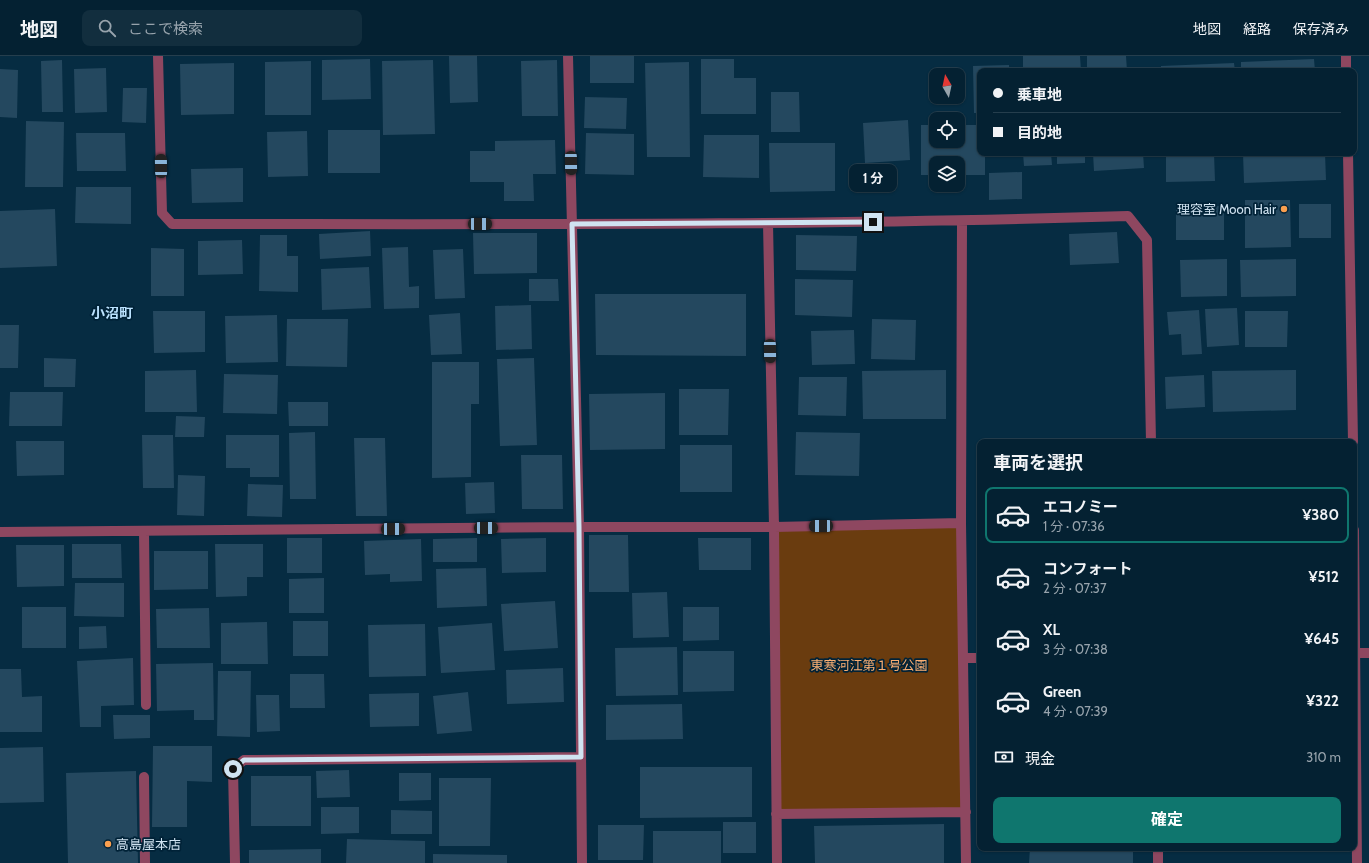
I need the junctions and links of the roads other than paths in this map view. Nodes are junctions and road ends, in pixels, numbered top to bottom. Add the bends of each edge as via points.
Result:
1 (158, 56) edge
2 (568, 56) edge
3 (1346, 56) edge
4 (1346, 68) edge
5 (1348, 156) edge
6 (962, 221) junction
7 (768, 223) junction
8 (572, 224) junction
9 (1151, 439) edge
10 (1352, 439) edge
11 (961, 523) junction
12 (579, 527) junction
13 (774, 527) junction
14 (144, 531) junction
15 (0, 532) edge
16 (1357, 653) edge
17 (1369, 653) edge
18 (963, 658) junction
19 (977, 658) edge
20 (146, 705) dead end
21 (581, 757) junction
22 (144, 776) dead end
23 (1357, 793) edge
24 (966, 812) junction
25 (776, 814) junction
26 (1158, 851) edge
27 (145, 863) edge
28 (235, 863) edge
29 (582, 863) edge
30 (777, 863) edge
31 (966, 863) edge
32 (1158, 863) edge
33 (1358, 863) edge

1 - 8 street via 162,213 172,224
2 - 8 street
3 - 4 street
5 - 10 street
6 - 7 street
6 - 9 street via 1128,216 1147,240
6 - 11 street
7 - 8 street
7 - 13 street
8 - 12 street
11 - 13 street
11 - 18 street
12 - 13 street
12 - 14 street
12 - 21 street
13 - 25 street
14 - 15 street
14 - 20 street
16 - 17 street
18 - 19 street
18 - 24 street
21 - 28 street via 244,760 233,769
21 - 29 street
22 - 27 street
23 - 33 street
24 - 25 street
24 - 31 street
25 - 30 street
26 - 32 street

